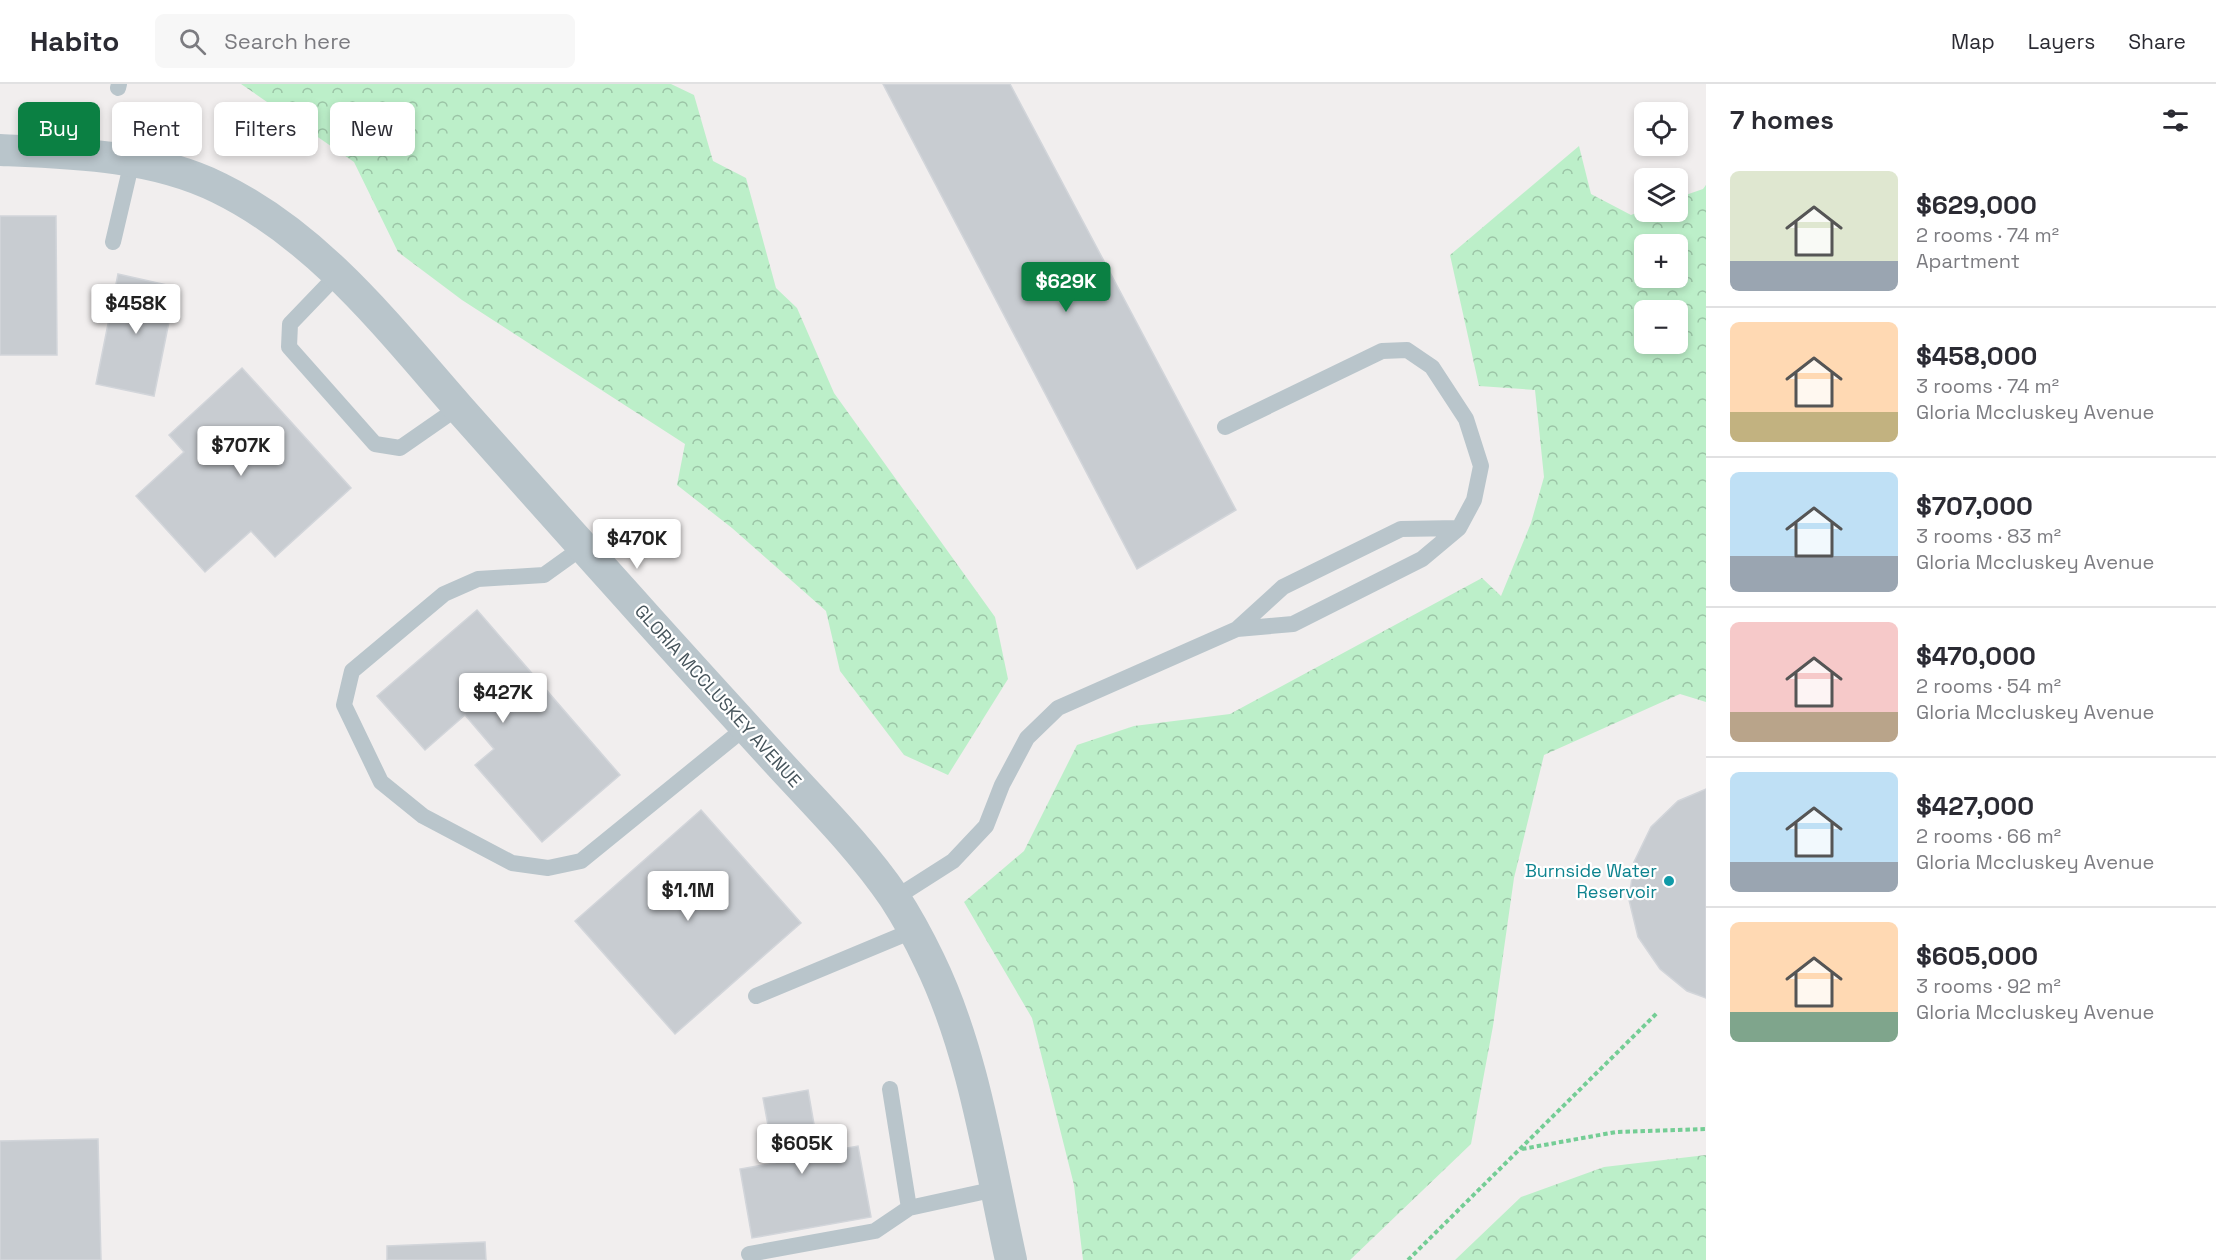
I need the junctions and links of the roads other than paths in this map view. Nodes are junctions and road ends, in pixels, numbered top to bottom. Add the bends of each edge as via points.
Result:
1 (0, 150) edge
2 (132, 161) junction
3 (113, 242) dead end
4 (338, 274) junction
5 (459, 407) junction
6 (1225, 427) dead end
7 (1460, 528) junction
8 (583, 547) junction
9 (1237, 629) junction
10 (746, 727) junction
11 (895, 898) junction
12 (912, 931) junction
13 (756, 996) dead end
14 (890, 1089) dead end
15 (996, 1189) junction
16 (909, 1208) junction
17 (749, 1254) dead end
18 (1011, 1260) edge

1 - 2 street, GLORIA MCCLUSKEY AVENUE
2 - 3 lane
2 - 4 street, GLORIA MCCLUSKEY AVENUE via 218,187 283,228
4 - 5 street, GLORIA MCCLUSKEY AVENUE
4 - 5 lane via 290,324 289,347 375,444 400,448
5 - 8 street, GLORIA MCCLUSKEY AVENUE
6 - 7 lane via 1382,351 1407,350 1432,367 1466,419 1481,466 1474,500
7 - 9 lane via 1422,559 1293,624
7 - 9 lane via 1401,529 1283,587
8 - 10 street, GLORIA MCCLUSKEY AVENUE
8 - 10 lane via 544,575 478,579 444,594 352,671 344,705 381,782 423,816 512,863 548,868 581,861
9 - 11 lane via 1058,708 1027,738 1002,784 986,826 953,861
10 - 11 street, GLORIA MCCLUSKEY AVENUE
11 - 12 street, GLORIA MCCLUSKEY AVENUE
12 - 13 lane
12 - 15 street, GLORIA MCCLUSKEY AVENUE via 944,993 966,1057
14 - 16 lane
15 - 16 lane
15 - 18 street, GLORIA MCCLUSKEY AVENUE
16 - 17 lane via 875,1231

